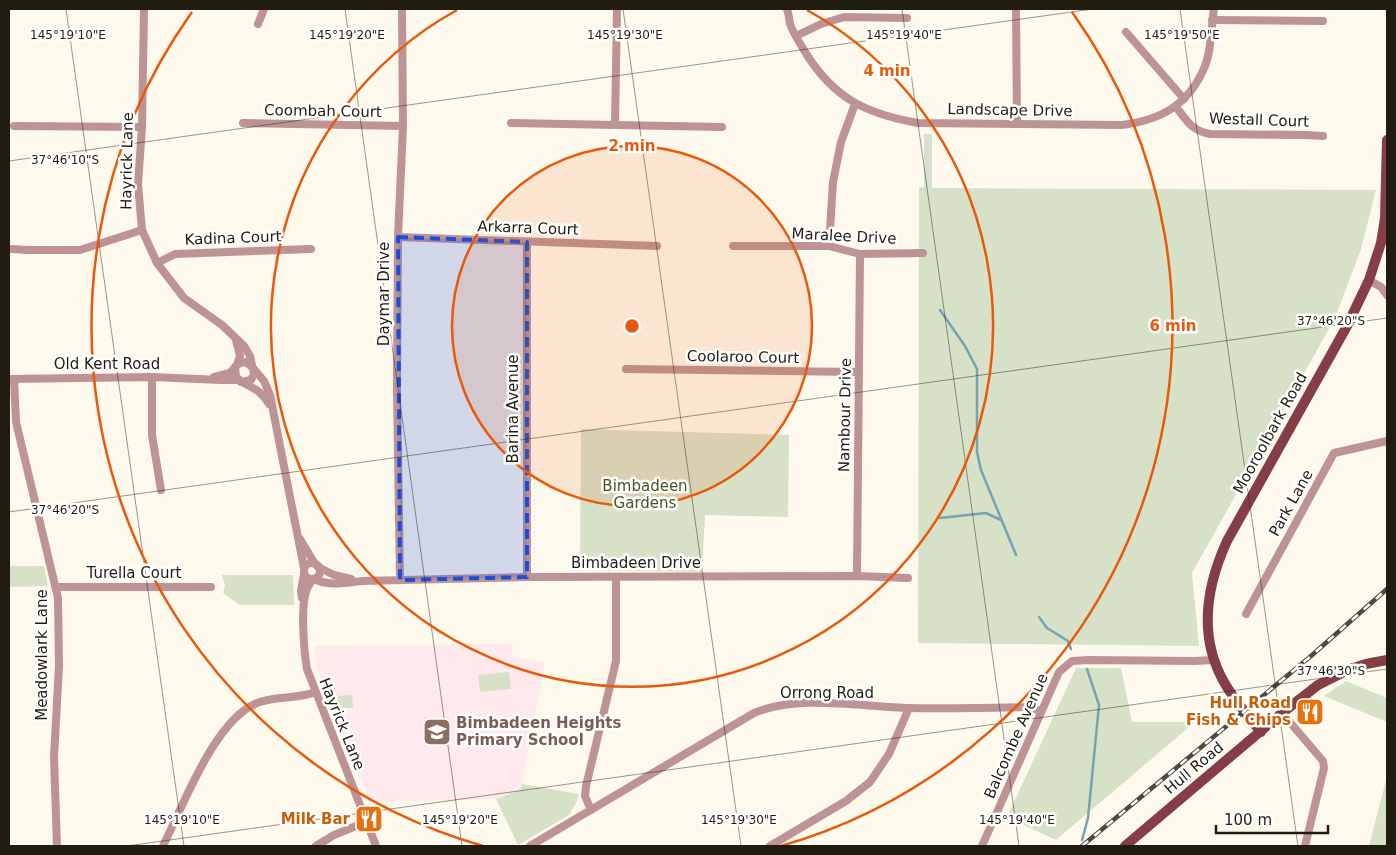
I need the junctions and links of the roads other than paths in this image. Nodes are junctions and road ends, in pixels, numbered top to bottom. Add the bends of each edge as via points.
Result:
1 (144, 9) edge
2 (264, 9) edge
3 (402, 9) edge
4 (617, 9) edge
5 (788, 9) edge
6 (1016, 9) edge
7 (1214, 9) edge
8 (907, 18) dead end
9 (1212, 20) junction
10 (1323, 21) dead end
11 (258, 24) dead end
12 (1126, 32) dead end
13 (796, 36) junction
14 (1184, 99) junction
15 (855, 104) junction
16 (1176, 107) junction
17 (243, 123) dead end
18 (511, 123) dead end
19 (615, 124) junction
20 (1017, 124) junction
21 (14, 126) dead end
22 (402, 126) junction
23 (142, 127) junction
24 (722, 127) dead end
25 (1323, 136) dead end
26 (1387, 140) edge
27 (142, 230) junction
28 (398, 237) junction
29 (526, 242) junction
30 (657, 246) dead end
31 (733, 246) dead end
32 (829, 246) junction
33 (12, 249) dead end
34 (312, 250) dead end
35 (923, 253) dead end
36 (860, 254) junction
37 (157, 263) junction
38 (1369, 280) junction
39 (1387, 296) edge
40 (234, 337) junction
41 (236, 366) junction
42 (253, 367) junction
43 (626, 369) dead end
44 (859, 372) junction
45 (152, 377) junction
46 (11, 378) edge
47 (204, 378) junction
48 (240, 381) junction
49 (272, 408) junction
50 (1387, 441) edge
51 (161, 490) dead end
52 (298, 535) junction
53 (317, 566) junction
54 (304, 571) junction
55 (527, 576) junction
56 (857, 576) junction
57 (616, 578) junction
58 (908, 578) dead end
59 (314, 579) junction
60 (363, 580) junction
61 (400, 580) junction
62 (57, 587) junction
63 (211, 587) dead end
64 (304, 608) junction
65 (1246, 614) dead end
66 (1214, 660) junction
67 (1387, 660) edge
68 (315, 692) junction
69 (909, 708) junction
70 (1041, 711) junction
71 (1282, 713) junction
72 (1261, 732) junction
73 (591, 810) junction
74 (366, 822) junction
75 (56, 846) edge
76 (164, 846) edge
77 (316, 846) edge
78 (376, 846) edge
79 (530, 846) edge
80 (770, 846) edge
81 (982, 846) edge
82 (1125, 846) edge
83 (1305, 846) edge

1 - 23 street, Hayrick Lane
2 - 11 street
3 - 22 street, Daymar Drive
4 - 19 street
5 - 13 street, Landscape Drive
6 - 20 street
7 - 9 street, Landscape Drive
8 - 13 street via 844,16
9 - 10 street
9 - 14 street, Landscape Drive via 1205,65
12 - 14 street
13 - 15 street, Landscape Drive via 814,66
14 - 16 street, Landscape Drive
15 - 20 street, Landscape Drive via 918,123
15 - 32 street via 841,142 833,182
16 - 20 street, Landscape Drive via 1143,122 1122,125
16 - 25 street, Westall Court via 1198,131 1210,134
17 - 22 street, Coombah Court
18 - 19 street
19 - 24 street
21 - 23 street
22 - 28 street, Daymar Drive
23 - 27 street, Hayrick Lane via 138,184
26 - 38 main road, Mooroolbark Road via 1385,218
27 - 33 street via 80,250
27 - 37 street, Hayrick Lane
28 - 29 street, Arkarra Court
28 - 61 street, Daymar Drive
29 - 30 street, Arkarra Court
29 - 55 street, Barina Avenue
31 - 32 street, Maralee Drive
32 - 36 street, Maralee Drive
34 - 37 street, Kadina Court via 175,254
35 - 36 street, Maralee Drive
36 - 44 street, Nambour Drive
37 - 40 street, Hayrick Lane via 184,298
38 - 39 street via 1381,287
38 - 66 main road, Mooroolbark Road via 1218,560 1208,596
40 - 41 street via 240,356
40 - 42 street, Hayrick Lane via 244,346
41 - 42 street via 246,362
41 - 47 street, Old Kent Road via 230,373
41 - 48 street via 234,374
42 - 48 street via 251,380
42 - 49 street, Hayrick Lane via 264,381
43 - 44 street, Coolaroo Court
44 - 56 street, Nambour Drive
45 - 46 street, Old Kent Road
45 - 47 street, Old Kent Road
45 - 51 street via 152,435
46 - 62 street, Meadowlark Lane via 16,422
47 - 48 street, Old Kent Road
48 - 49 street, Hayrick Lane via 265,396
49 - 52 street, Hayrick Lane
50 - 65 street, Park Lane via 1334,453
52 - 53 street, Hayrick Lane
52 - 54 street, Hayrick Lane
53 - 54 street via 309,564
53 - 59 street via 320,572
53 - 60 street, Bimbadeen Drive via 339,576
54 - 59 street via 308,578
54 - 64 street, Hayrick Lane via 301,591
55 - 57 street, Bimbadeen Drive
55 - 61 street, Bimbadeen Drive
56 - 57 street, Bimbadeen Drive
56 - 58 street, Bimbadeen Drive
57 - 73 street via 616,661 586,786 585,796
59 - 60 street, Bimbadeen Drive via 326,582
59 - 64 street, Hayrick Lane via 307,589
60 - 61 street, Bimbadeen Drive
62 - 63 street, Turella Court
62 - 75 street, Meadowlark Lane
64 - 68 street, Hayrick Lane via 305,661
66 - 70 street, Balcombe Avenue via 1072,661 1059,672
66 - 72 main road, Mooroolbark Road via 1227,688
67 - 71 main road, Hull Road via 1336,675
68 - 74 street, Hayrick Lane
68 - 76 street via 255,704 232,722 206,757
69 - 70 street, Orrong Road via 1029,708
69 - 73 street, Orrong Road via 794,704 766,708
69 - 80 street via 889,754 870,782 846,801
70 - 81 street, Balcombe Avenue
71 - 72 main road, Hull Road
71 - 83 street via 1323,761
72 - 82 main road, Hull Road
73 - 79 street, Orrong Road
74 - 77 street
74 - 78 street, Hayrick Lane

